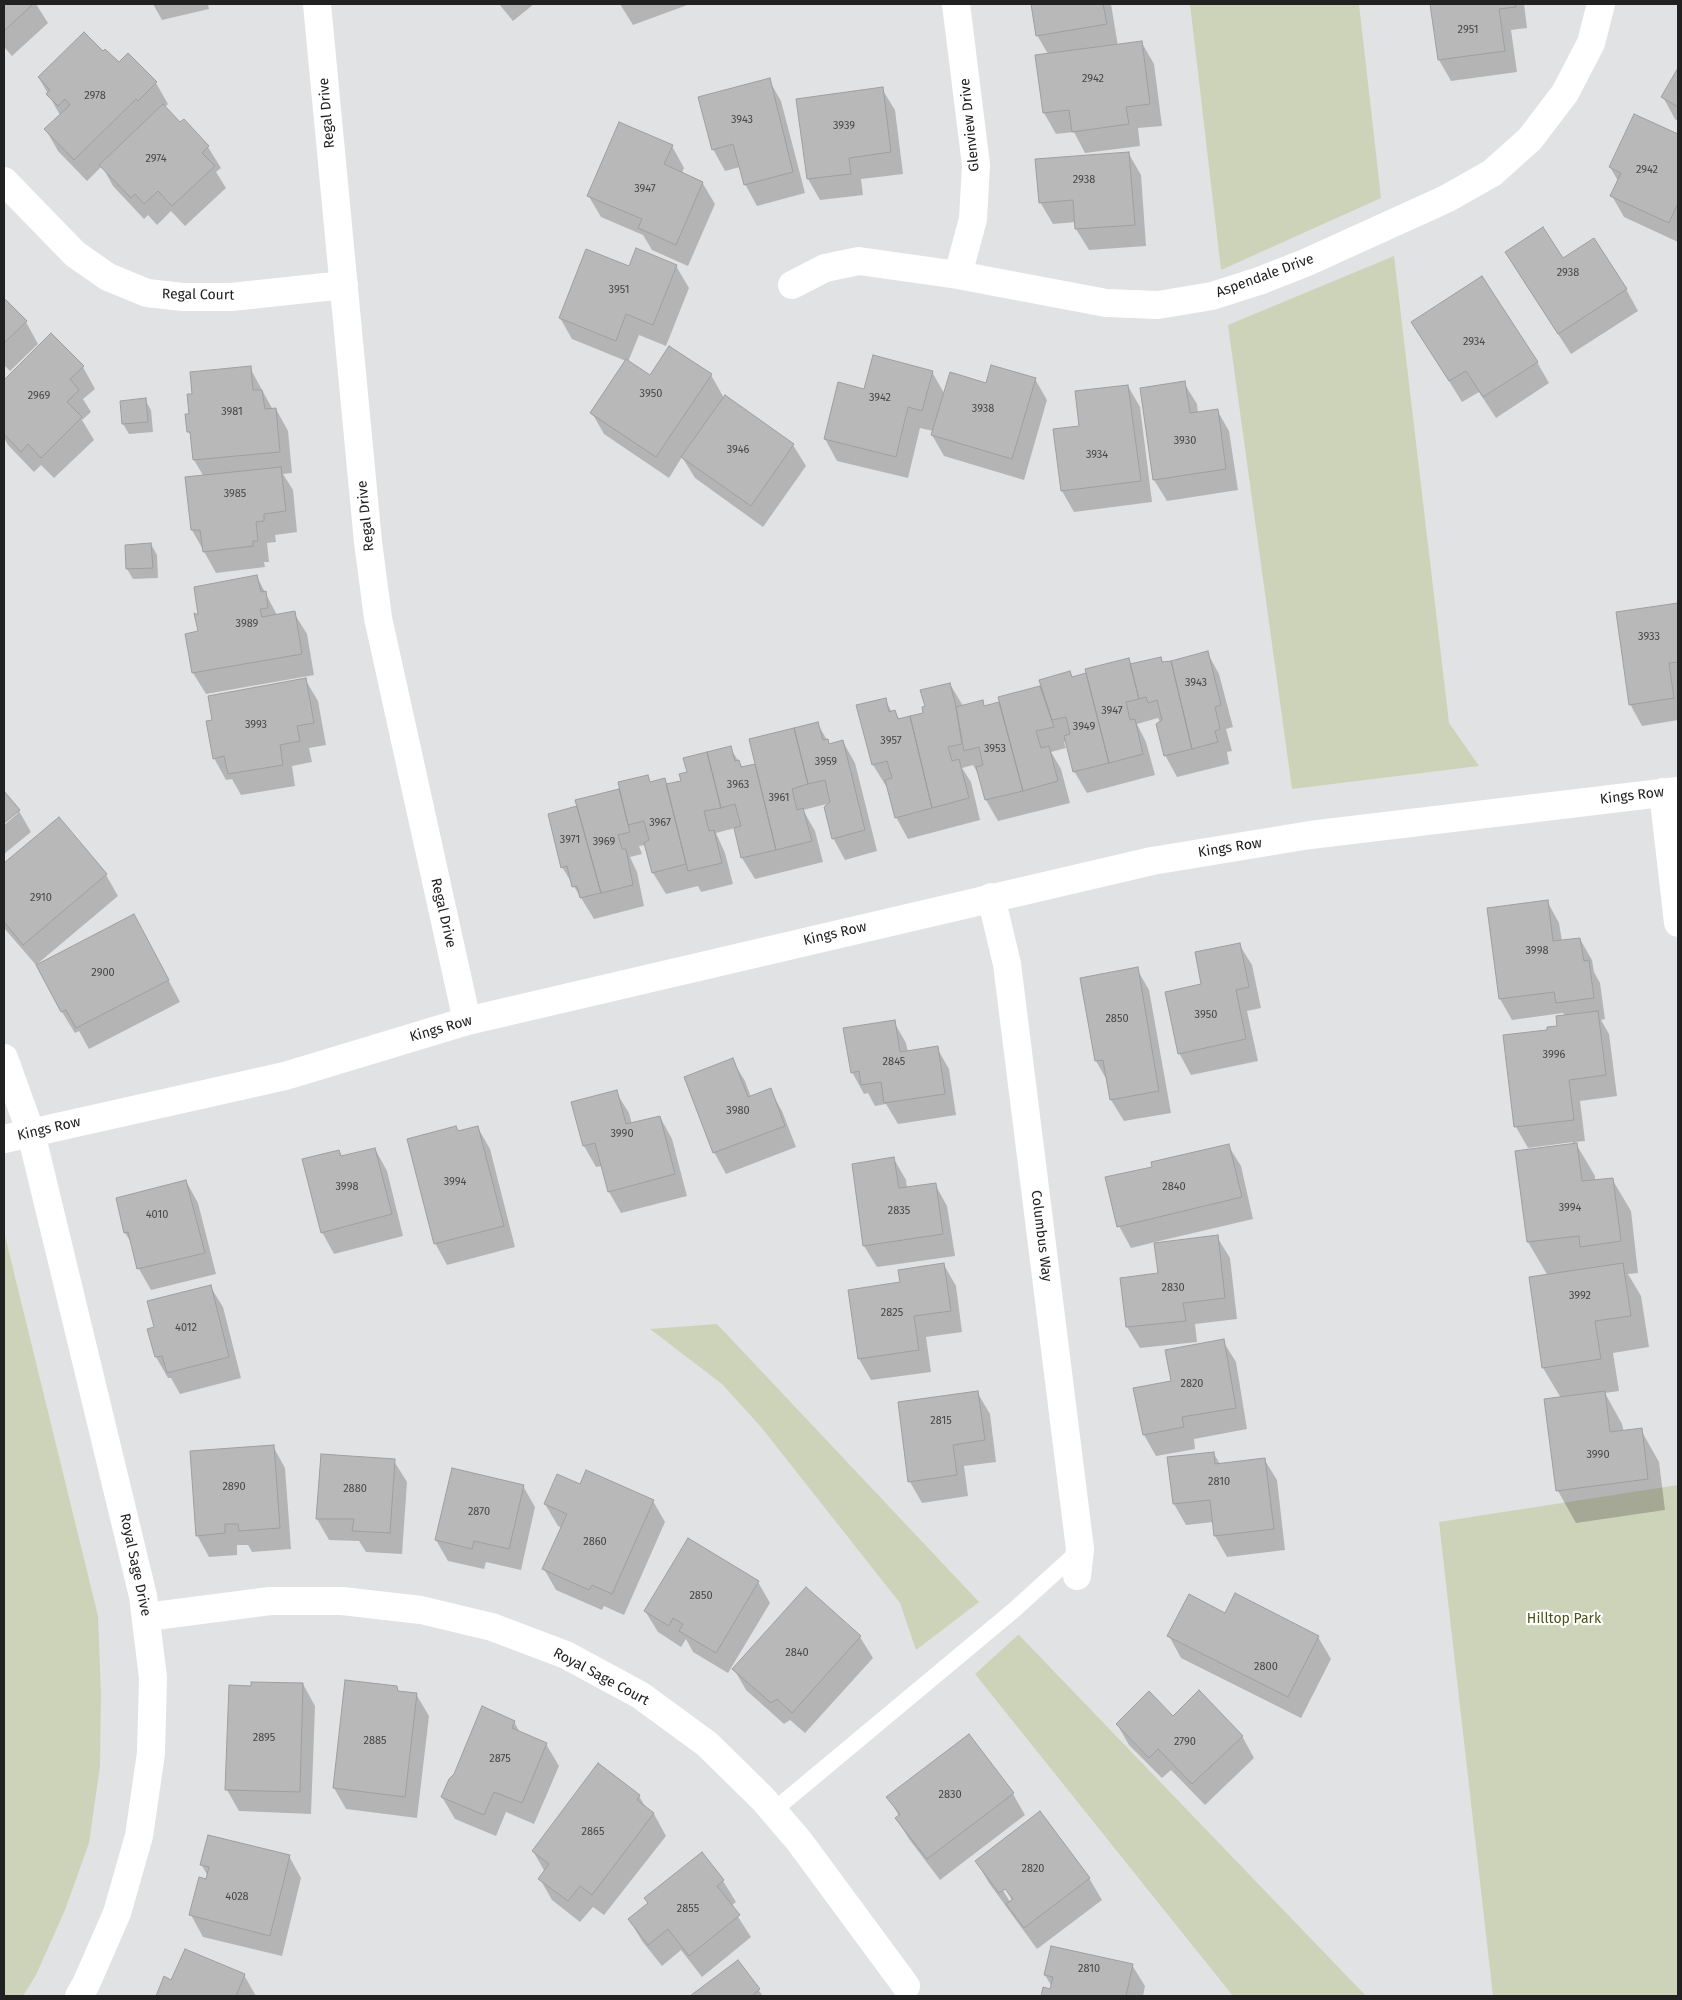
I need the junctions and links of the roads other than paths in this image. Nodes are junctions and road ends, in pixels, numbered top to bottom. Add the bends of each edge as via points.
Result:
1 (317, 4) edge
2 (956, 4) edge
3 (1601, 4) edge
4 (4, 181) edge
5 (958, 276) junction
6 (344, 285) junction
7 (792, 285) dead end
8 (1671, 791) edge
9 (991, 897) junction
10 (1678, 923) edge
11 (467, 1021) junction
12 (4, 1058) edge
13 (31, 1133) junction
14 (4, 1139) edge
15 (1080, 1549) junction
16 (1077, 1576) dead end
17 (147, 1617) junction
18 (774, 1811) junction
19 (906, 1986) dead end
20 (79, 1996) edge

1 - 6 street, Regal Drive
2 - 5 street, Glenview Drive via 976,165 972,219
3 - 5 street, Aspendale Drive via 1591,44 1565,92 1530,139 1492,173 1446,199 1305,262 1212,296 1158,305 1106,303
4 - 6 street, Regal Court via 75,254 108,277 147,292 183,297 231,297
5 - 7 street, Aspendale Drive via 859,261 825,268
6 - 11 street, Regal Drive via 378,618
8 - 9 street, Kings Row via 1310,834 1152,861
8 - 10 street
9 - 11 street, Kings Row
9 - 15 street, Columbus Way via 1007,964
11 - 13 street, Kings Row via 285,1076
12 - 13 street, Royal Sage Drive
13 - 14 street, Kings Row
13 - 17 street, Royal Sage Drive
15 - 16 street, Columbus Way
15 - 18 lane via 1014,1610
17 - 18 street, Royal Sage Court via 270,1601 342,1600 420,1610 492,1627 566,1655 640,1696 707,1744
17 - 20 street, Royal Sage Drive via 152,1678 151,1753 139,1836 117,1913
18 - 19 street, Royal Sage Court

